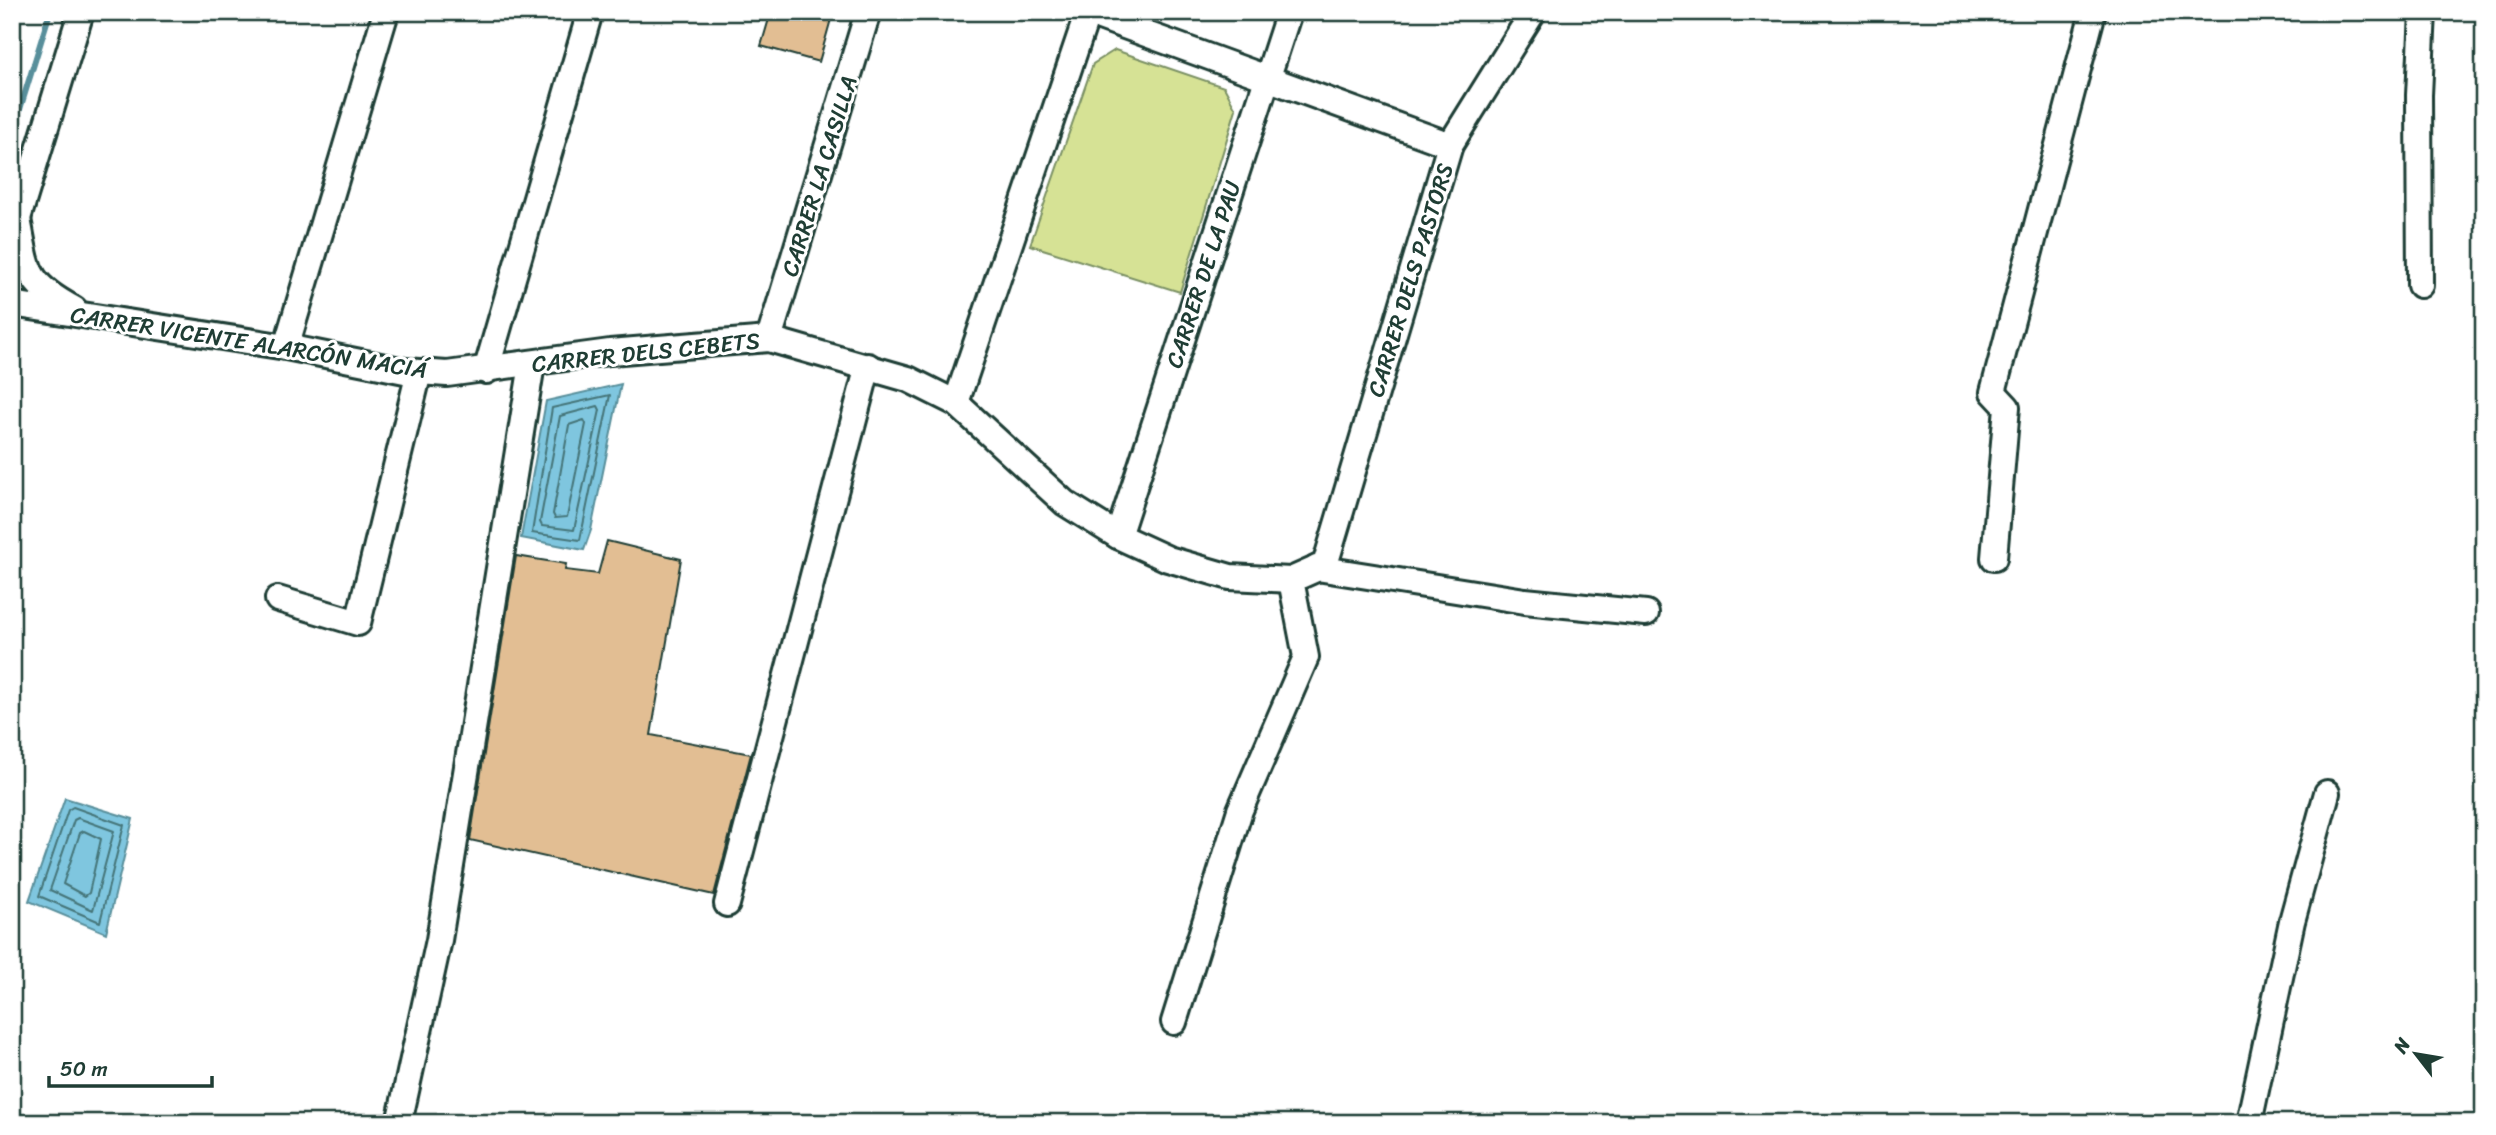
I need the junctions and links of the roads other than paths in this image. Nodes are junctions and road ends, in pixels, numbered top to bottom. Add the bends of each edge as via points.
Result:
1 (81, 12) edge
2 (386, 12) edge
3 (590, 12) edge
4 (868, 12) edge
5 (1087, 12) edge
6 (1289, 12) edge
7 (1532, 12) edge
8 (2093, 12) edge
9 (2423, 12) edge
10 (1267, 78) junction
11 (1450, 145) junction
12 (15, 228) edge
13 (2420, 285) dead end
14 (13, 304) edge
15 (86, 316) junction
16 (769, 339) junction
17 (286, 348) junction
18 (532, 363) junction
19 (868, 366) junction
20 (486, 371) junction
21 (419, 372) junction
22 (956, 403) junction
23 (1118, 536) junction
24 (1994, 558) dead end
25 (1321, 567) junction
26 (1291, 580) junction
27 (278, 598) dead end
28 (1646, 613) dead end
29 (2327, 793) dead end
30 (727, 904) dead end
31 (1174, 1022) dead end
32 (399, 1123) edge
33 (2249, 1123) edge

1 - 12 street
2 - 17 street
3 - 20 street
4 - 16 street, CARRER LA CASILLA
5 - 10 street
5 - 22 street
6 - 10 street, CARRER DE LA PAU
7 - 11 street, CARRER DELS PASTORS
8 - 24 street via 1993,392 2007,407
9 - 13 street
10 - 11 street
10 - 23 street, CARRER DE LA PAU
11 - 25 street, CARRER DELS PASTORS
12 - 15 street via 27,272 52,298
14 - 15 street, CARRER VICENTE ALARCÓN MACIÁ
15 - 17 street, CARRER VICENTE ALARCÓN MACIÁ
16 - 18 street, CARRER DELS CEBETS
16 - 19 street, CARRER DELS CEBETS
17 - 21 street, CARRER VICENTE ALARCÓN MACIÁ
18 - 20 street, CARRER DELS CEBETS
18 - 32 street via 439,940
19 - 22 street, CARRER DELS CEBETS via 908,379
19 - 30 street
20 - 21 street, CARRER VICENTE ALARCÓN MACIÁ
21 - 27 street via 358,623
22 - 23 street, CARRER DELS CEBETS via 1065,503
23 - 26 street, CARRER DELS CEBETS via 1168,559 1230,577
25 - 26 street, CARRER DELS CEBETS
25 - 28 street via 1525,601
26 - 31 street via 1306,657 1240,810
29 - 33 street via 2292,921

